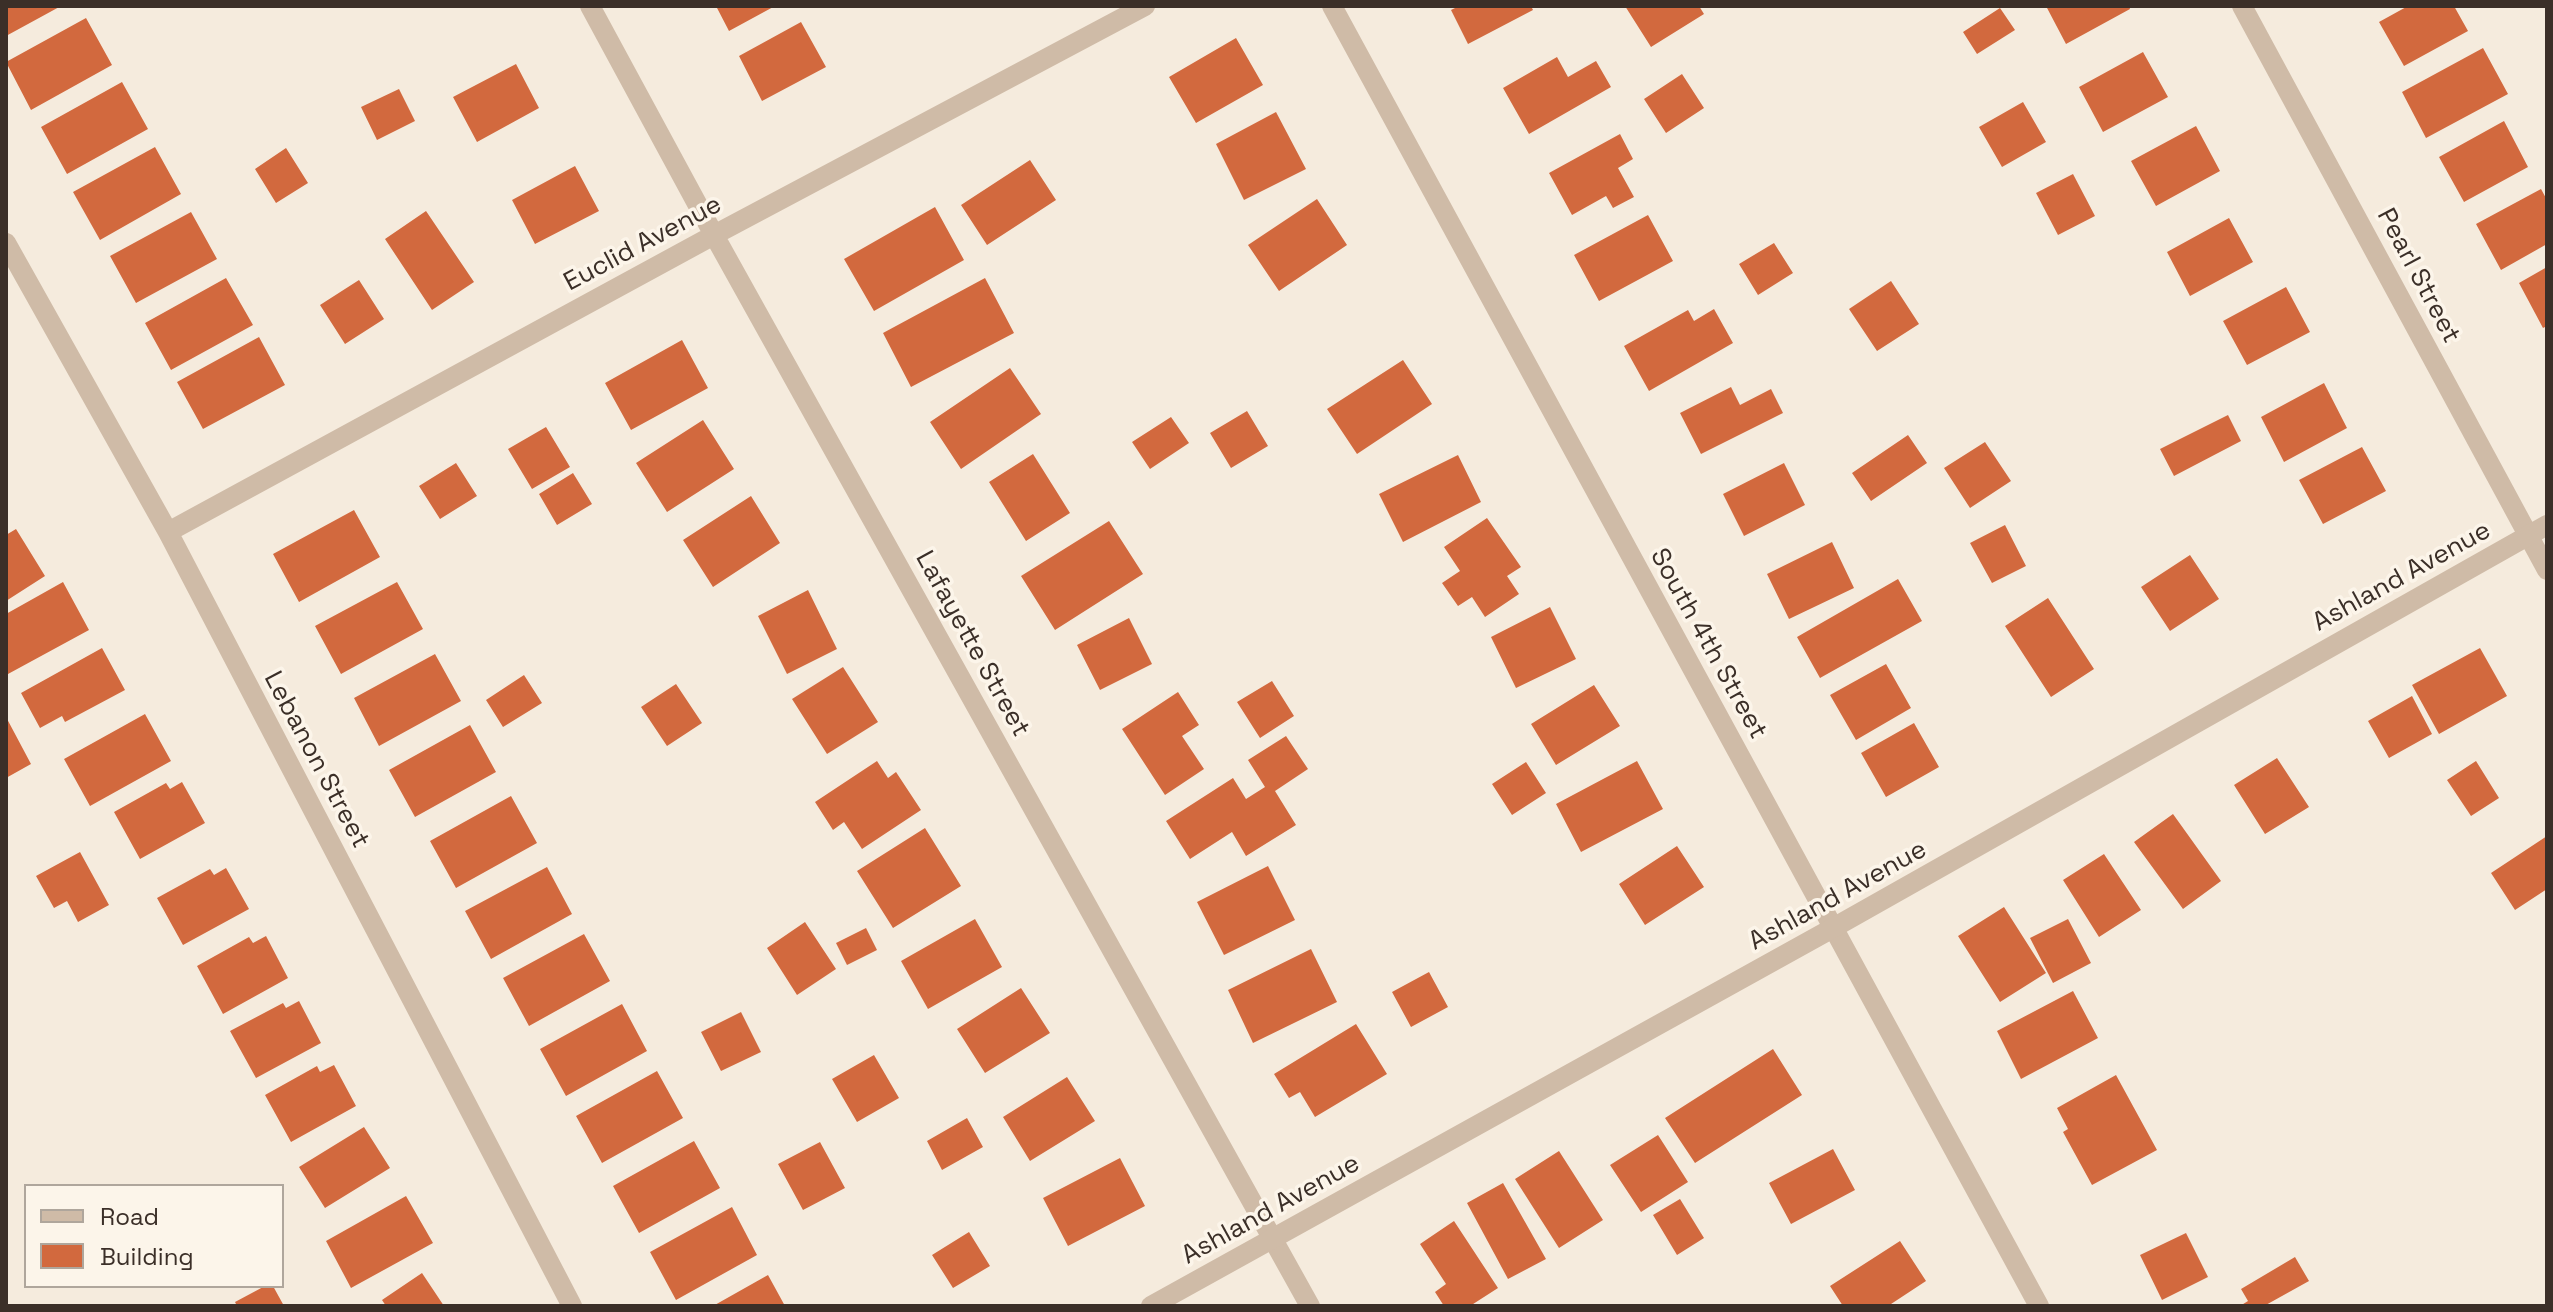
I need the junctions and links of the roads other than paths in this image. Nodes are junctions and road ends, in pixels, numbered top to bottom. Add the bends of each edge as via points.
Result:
1 (590, 6) edge
2 (1145, 6) edge
3 (1332, 6) edge
4 (2242, 6) edge
5 (714, 235) junction
6 (6, 243) edge
7 (2547, 525) edge
8 (168, 532) junction
9 (2528, 536) junction
10 (2547, 570) edge
11 (1833, 928) junction
12 (1274, 1239) junction
13 (572, 1306) edge
14 (1151, 1306) edge
15 (1310, 1306) edge
16 (2039, 1306) edge

1 - 5 street, Lafayette Street
2 - 5 street, Euclid Avenue
3 - 11 street, South 4th Street
4 - 9 street, Pearl Street
5 - 8 street, Euclid Avenue
5 - 12 street, Lafayette Street
6 - 8 street, Lebanon Street
7 - 9 street, Ashland Avenue
8 - 13 street, Lebanon Street
9 - 10 street, Pearl Street
9 - 11 street, Ashland Avenue
11 - 12 street, Ashland Avenue
11 - 16 street, South 4th Street
12 - 14 street, Ashland Avenue
12 - 15 street, Lafayette Street

